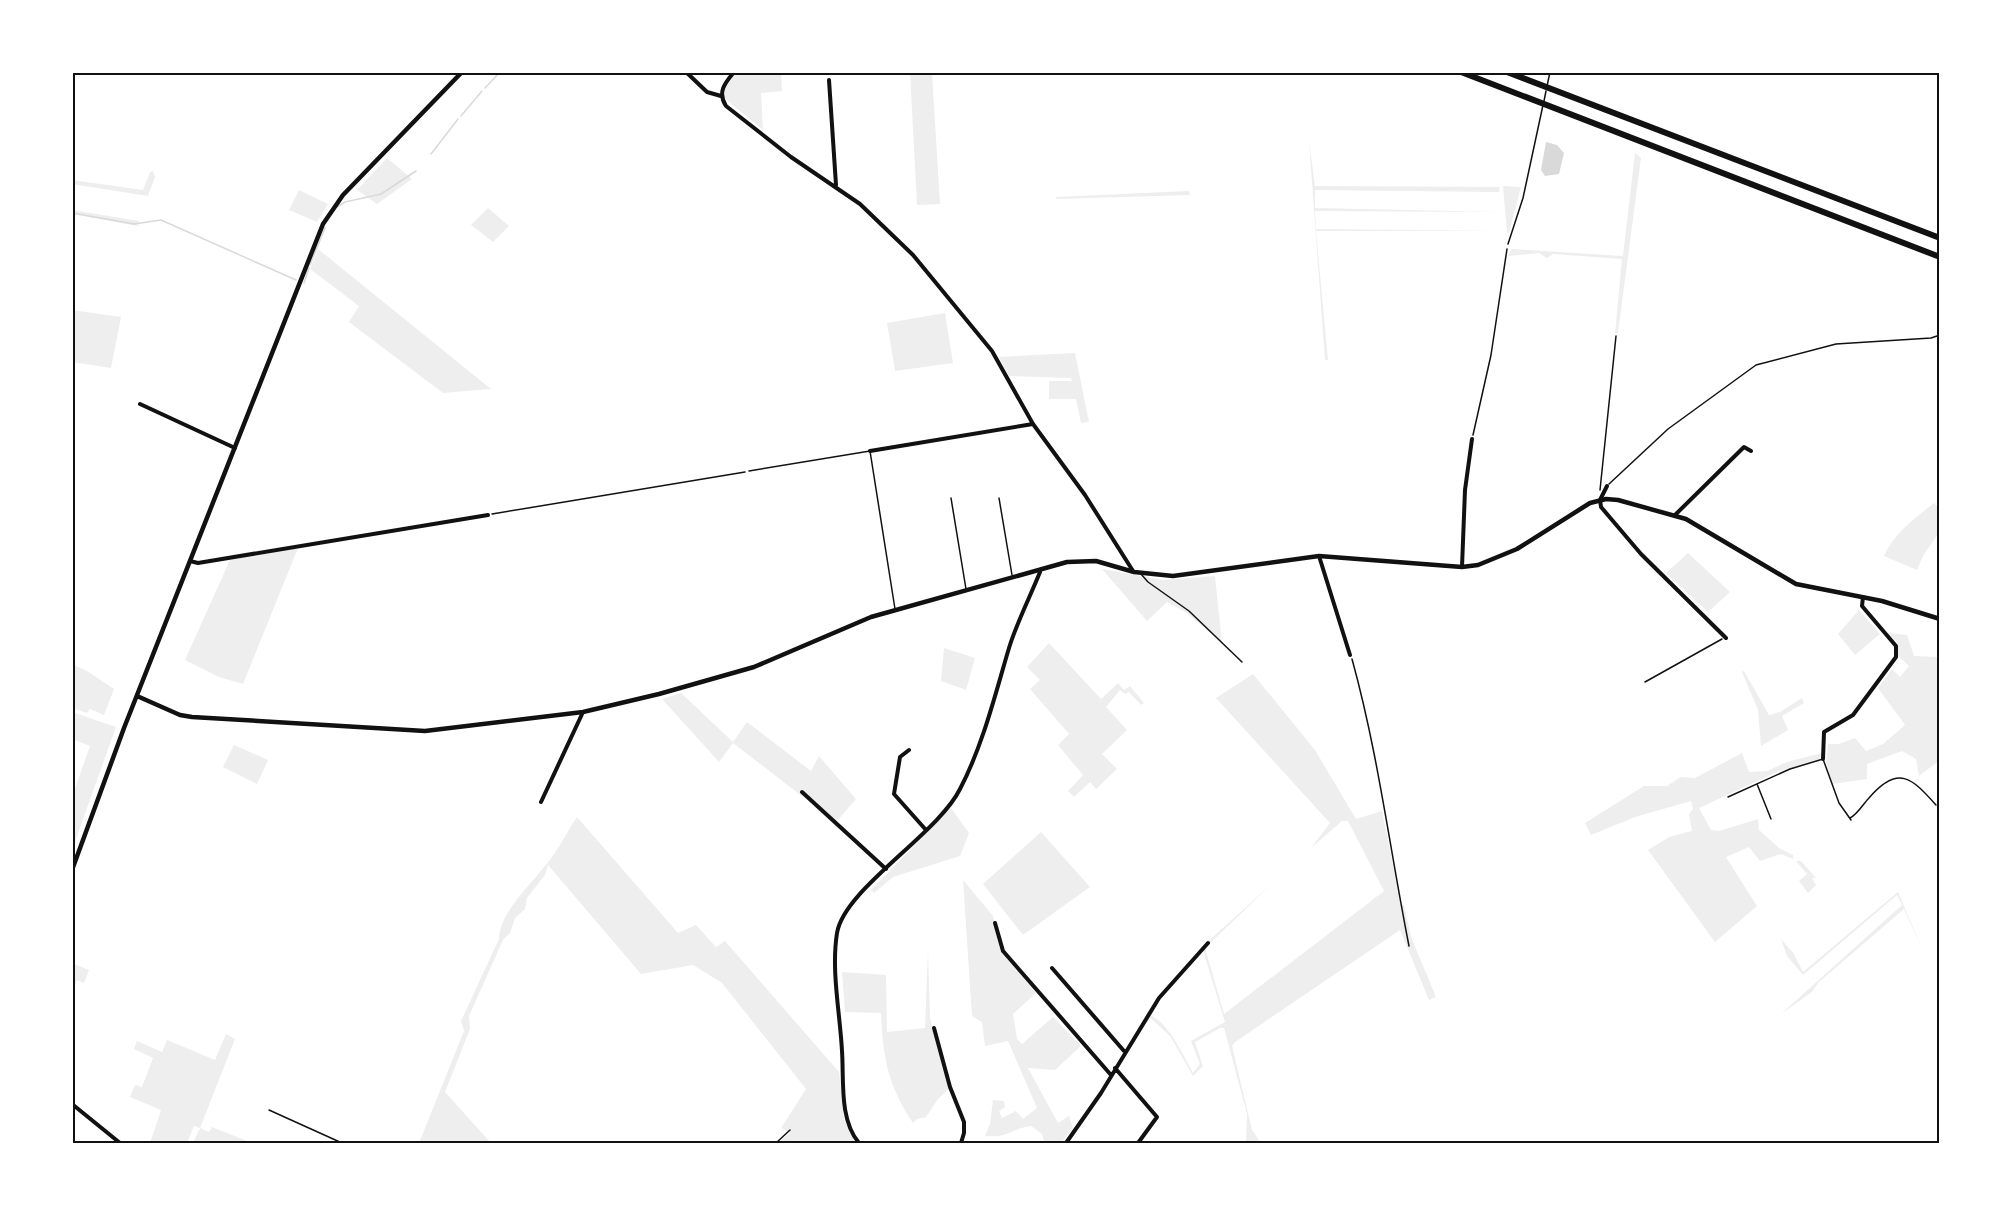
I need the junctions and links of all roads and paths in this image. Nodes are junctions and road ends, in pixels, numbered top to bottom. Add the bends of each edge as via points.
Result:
1 (462, 72) edge
2 (686, 72) edge
3 (734, 72) edge
4 (1461, 72) edge
5 (1507, 72) edge
6 (1550, 72) edge
7 (829, 80) dead end
8 (722, 96) junction
9 (836, 186) junction
10 (1940, 238) edge
11 (1508, 244) joint
12 (1940, 257) edge
13 (1940, 335) edge
14 (1617, 336) dead end
15 (140, 404) dead end
16 (1033, 424) junction
17 (1472, 439) joint
18 (235, 448) junction
19 (870, 451) junction
20 (1751, 451) dead end
21 (749, 471) joint
22 (1607, 486) joint
23 (1601, 493) junction
24 (951, 498) dead end
25 (999, 498) dead end
26 (1600, 500) junction
27 (488, 515) joint
28 (1675, 515) junction
29 (1319, 556) junction
30 (190, 561) junction
31 (1462, 567) junction
32 (1040, 572) junction
33 (1134, 572) junction
34 (1141, 573) junction
35 (1013, 579) junction
36 (966, 590) junction
37 (1863, 597) junction
38 (895, 610) junction
39 (1940, 619) edge
40 (1726, 638) joint
41 (1350, 656) joint
42 (1242, 662) dead end
43 (1645, 682) dead end
44 (137, 696) junction
45 (584, 712) junction
46 (909, 750) dead end
47 (1824, 759) junction
48 (1757, 783) junction
49 (802, 792) dead end
50 (1728, 797) dead end
51 (541, 802) dead end
52 (1936, 805) dead end
53 (1770, 819) dead end
54 (926, 830) junction
55 (886, 869) junction
56 (72, 870) edge
57 (995, 922) dead end
58 (1208, 943) dead end
59 (1409, 946) dead end
60 (1052, 968) dead end
61 (934, 1028) dead end
62 (1124, 1051) junction
63 (1115, 1068) junction
64 (1111, 1076) junction
65 (72, 1104) edge
66 (269, 1110) dead end
67 (789, 1130) dead end
68 (120, 1143) edge
69 (342, 1143) edge
70 (776, 1143) edge
71 (859, 1143) edge
72 (961, 1143) edge
73 (1066, 1143) edge
74 (1138, 1143) edge

1 - 18 street via 333,207
2 - 8 street via 707,92
3 - 8 street via 722,88
4 - 12 highway
5 - 10 highway
6 - 11 lane via 1523,198
7 - 9 street
8 - 9 street via 730,109
9 - 16 street via 894,234 976,330
11 - 17 path via 1489,366
13 - 22 path via 1836,344 1756,365 1668,429
14 - 23 path via 1601,461
15 - 18 street
16 - 19 street
16 - 33 street
17 - 31 street via 1465,490
18 - 30 street
19 - 21 lane
19 - 38 lane
20 - 28 street via 1744,447
21 - 27 path
22 - 23 street
23 - 26 street
24 - 36 lane
25 - 35 lane
26 - 28 street via 1618,500
26 - 31 street via 1517,549 1478,565
26 - 40 street via 1601,507 1641,554
27 - 30 street
28 - 37 street via 1796,584
29 - 31 street
29 - 34 street via 1194,575
29 - 41 street
30 - 44 street
32 - 33 street via 1086,560
32 - 35 street
32 - 54 street via 959,791
33 - 34 street
34 - 42 lane via 1189,611
35 - 36 street
36 - 38 street
37 - 39 street
37 - 47 street via 1862,606 1896,646 1896,657 1853,715 1824,732
38 - 45 street via 851,624 754,667
40 - 43 path
41 - 59 path via 1381,784
44 - 45 street via 192,717 425,731
44 - 56 street
45 - 51 street
46 - 54 street via 900,757 894,794
47 - 48 lane
47 - 52 lane via 1828,778 1850,819 1871,795 1898,778 1908,778 1918,785
48 - 50 lane
48 - 53 lane
49 - 55 street
54 - 55 street
55 - 71 street via 851,905 837,931 845,1102 848,1124
57 - 64 street via 1003,951
58 - 62 street via 1159,998
60 - 62 street
61 - 72 street via 964,1122
62 - 63 street
63 - 64 street
63 - 74 street via 1157,1118
64 - 73 street
65 - 68 street
66 - 69 lane
67 - 70 path

